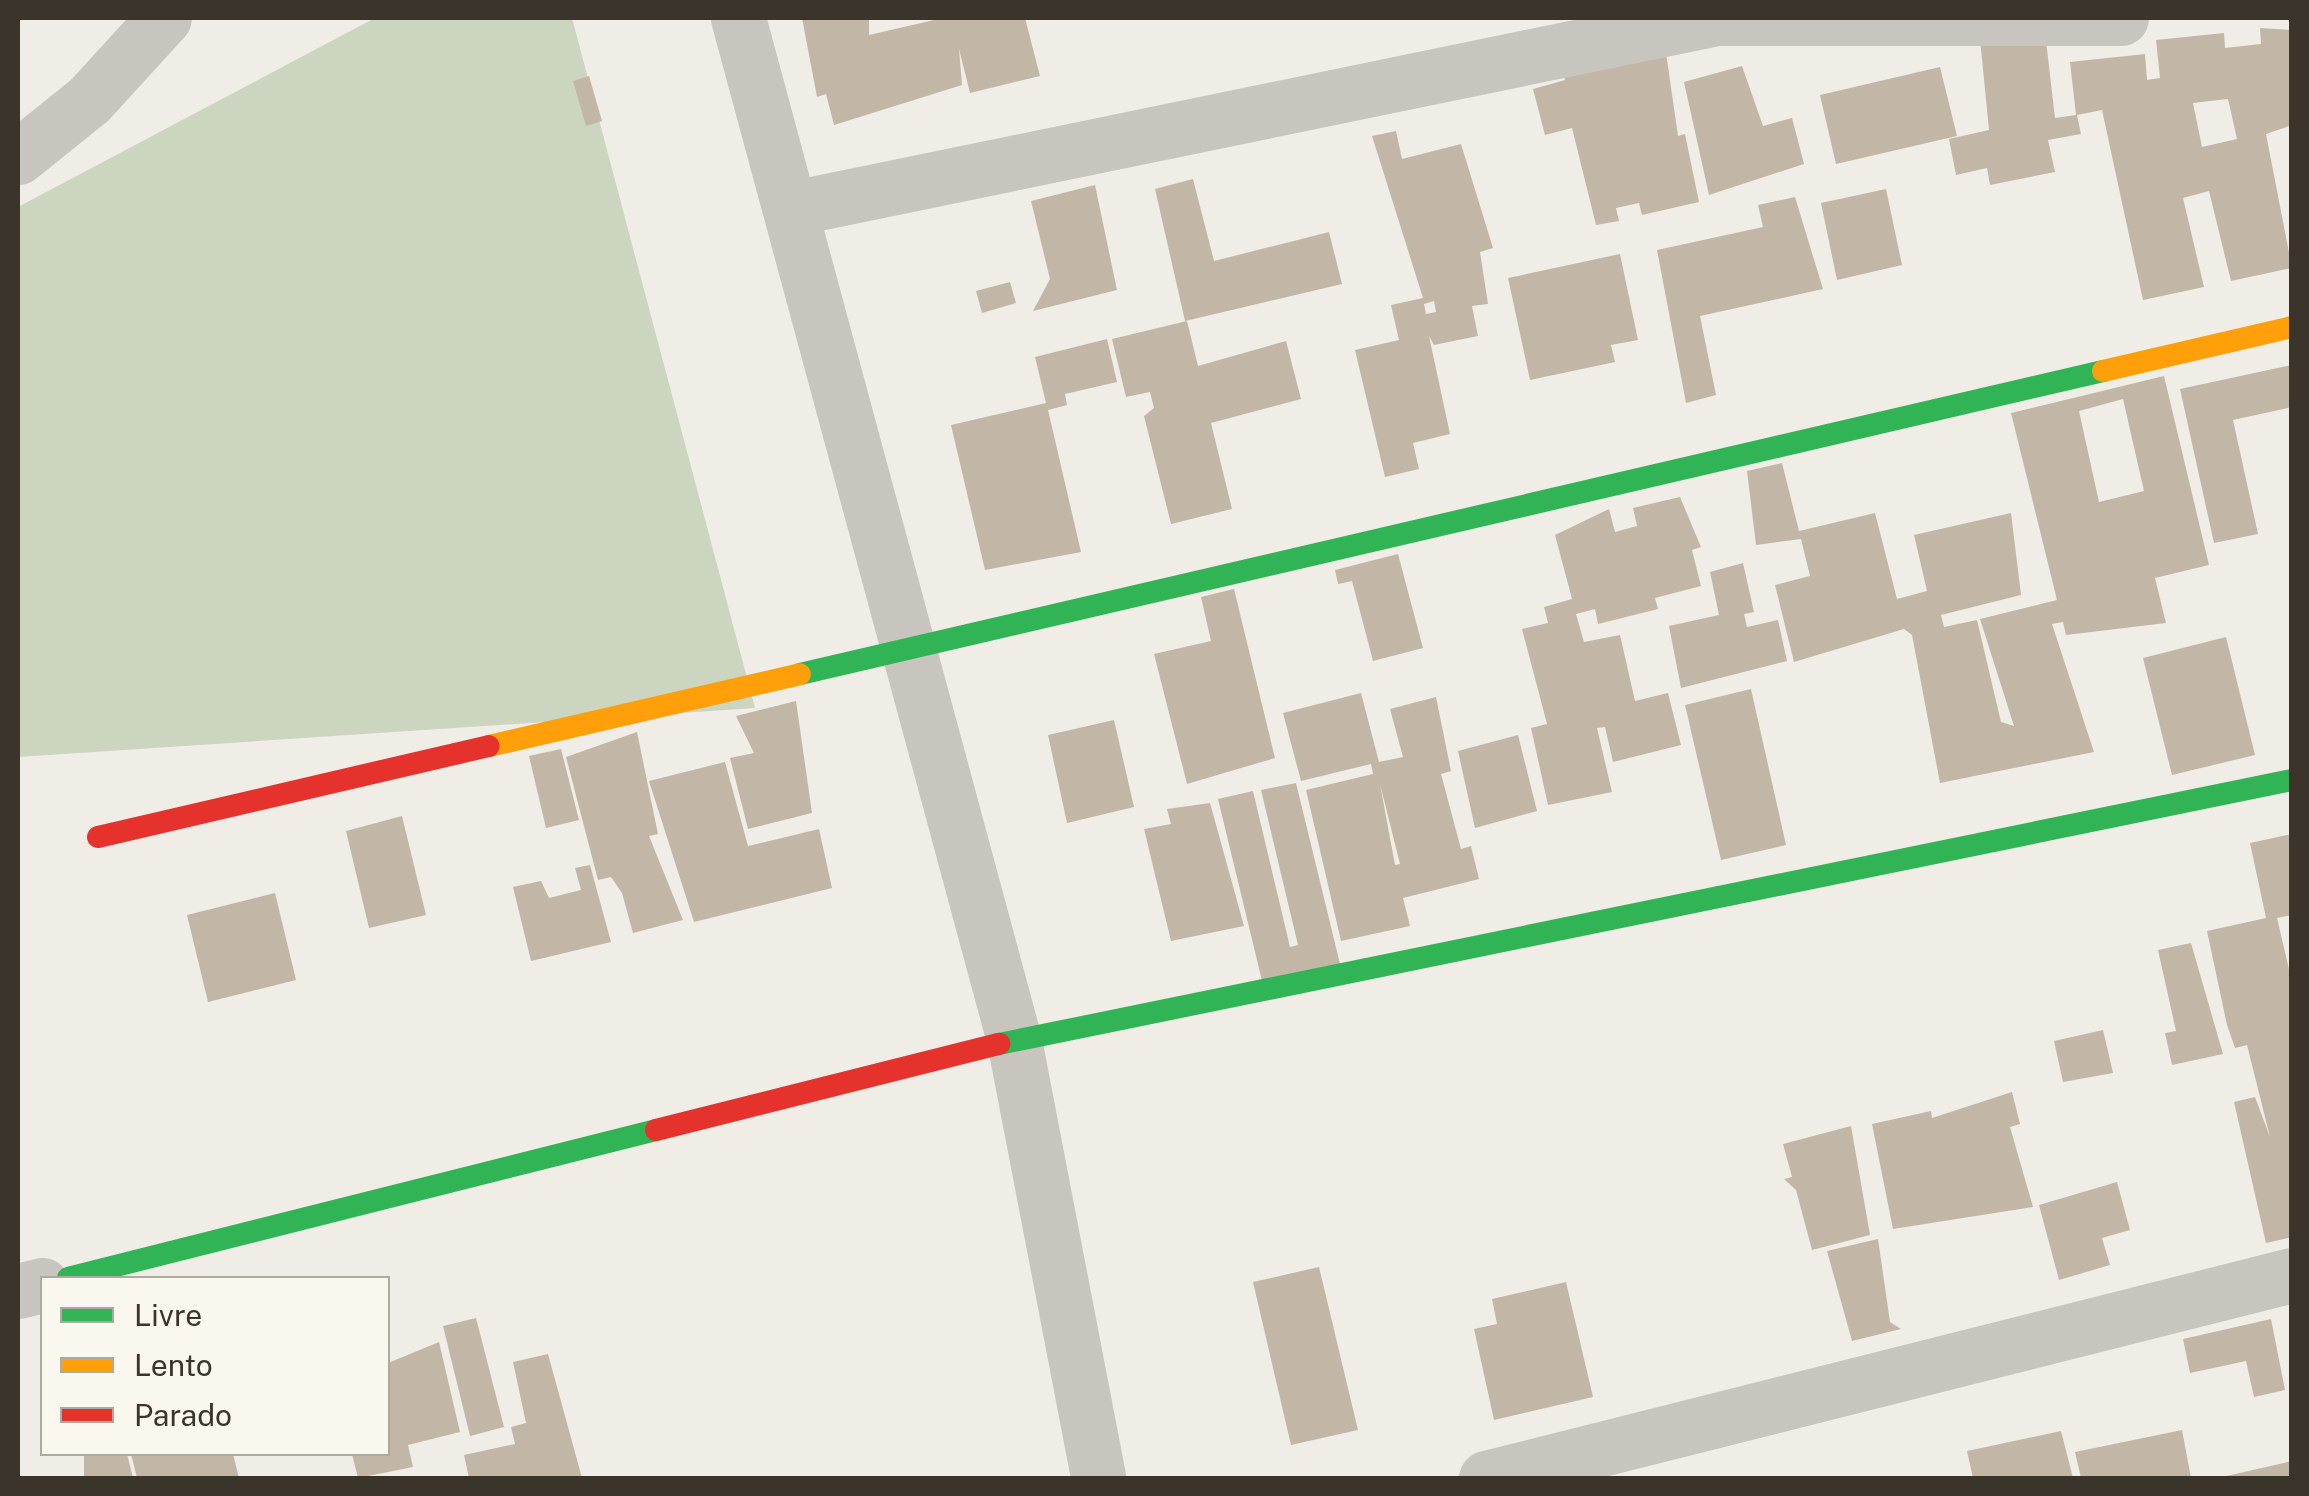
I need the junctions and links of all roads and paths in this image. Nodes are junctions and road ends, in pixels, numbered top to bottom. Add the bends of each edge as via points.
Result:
1 (164, 18) edge
2 (738, 18) edge
3 (2121, 18) edge
4 (18, 157) edge
5 (793, 208) junction
6 (2292, 327) edge
7 (911, 653) junction
8 (2292, 780) edge
9 (98, 836) dead end
10 (1014, 1040) junction
11 (2292, 1275) edge
12 (76, 1276) edge
13 (1098, 1478) edge
14 (1486, 1478) edge

1 - 4 street via 88,100
2 - 5 street
3 - 5 street via 1717,18
5 - 7 street
6 - 7 street
7 - 9 street
7 - 10 street
8 - 10 street
10 - 12 street
10 - 13 street
11 - 14 street

